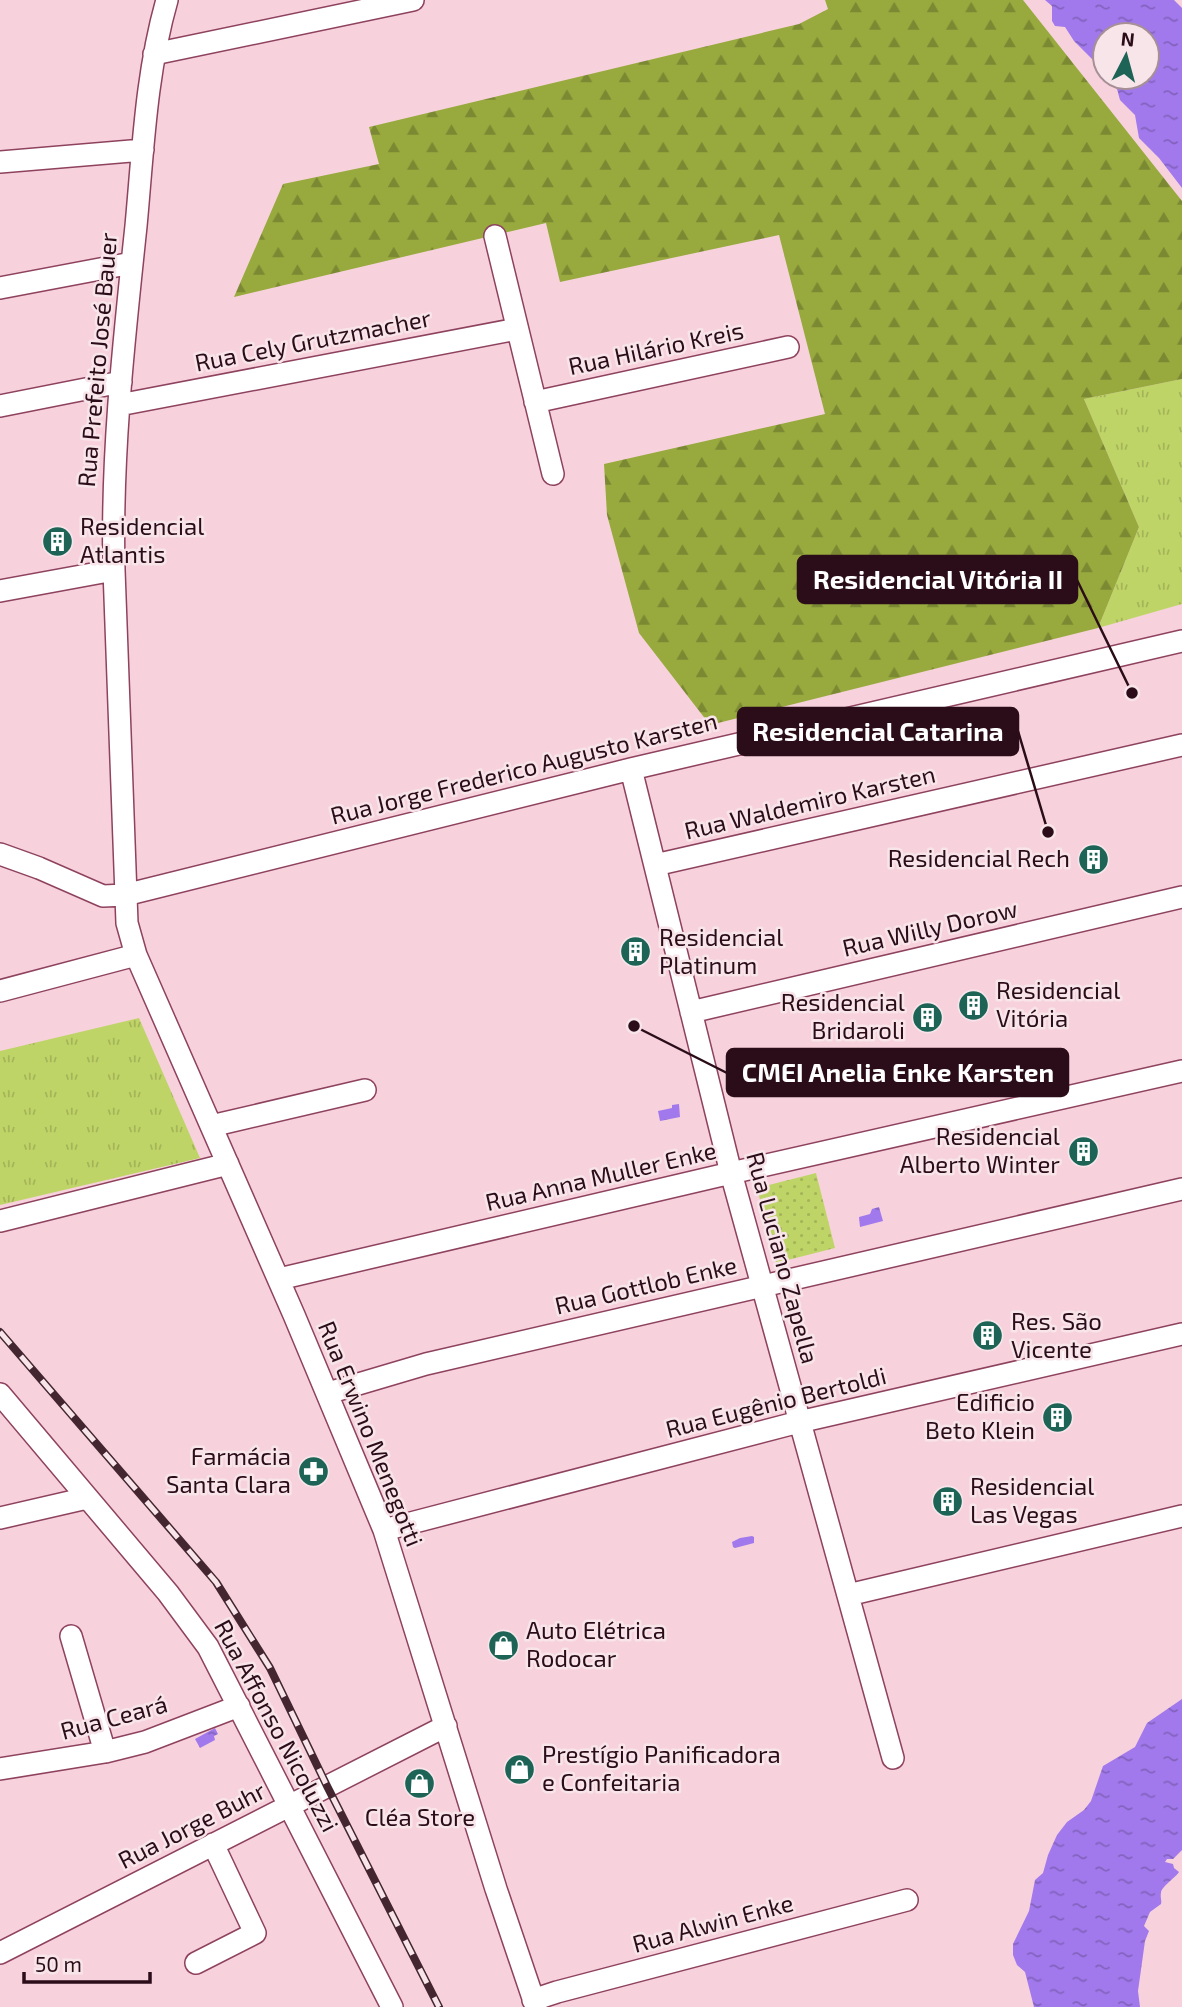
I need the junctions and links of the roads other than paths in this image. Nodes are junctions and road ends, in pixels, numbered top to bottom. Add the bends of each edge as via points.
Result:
1 (167, 0) edge
2 (413, 0) edge
3 (154, 54) junction
4 (143, 150) junction
5 (0, 162) edge
6 (495, 236) dead end
7 (132, 263) junction
8 (0, 288) edge
9 (517, 328) junction
10 (788, 347) dead end
11 (121, 382) junction
12 (535, 402) junction
13 (119, 405) junction
14 (0, 406) edge
15 (553, 474) dead end
16 (114, 570) junction
17 (0, 591) edge
18 (1182, 641) edge
19 (1182, 745) edge
20 (631, 769) junction
21 (0, 854) edge
22 (655, 865) junction
23 (125, 895) junction
24 (1182, 897) edge
25 (136, 954) junction
26 (0, 992) edge
27 (691, 1012) junction
28 (1182, 1071) edge
29 (365, 1090) dead end
30 (211, 1126) junction
31 (228, 1164) junction
32 (731, 1173) junction
33 (1182, 1189) edge
34 (0, 1221) edge
35 (278, 1279) junction
36 (762, 1286) junction
37 (1182, 1334) edge
38 (328, 1393) junction
39 (0, 1394) edge
40 (799, 1422) junction
41 (87, 1498) junction
42 (1182, 1516) edge
43 (0, 1518) edge
44 (384, 1530) junction
45 (848, 1595) junction
46 (71, 1636) dead end
47 (239, 1706) junction
48 (446, 1726) junction
49 (104, 1752) junction
50 (893, 1758) dead end
51 (0, 1769) edge
52 (290, 1805) junction
53 (213, 1844) junction
54 (907, 1900) dead end
55 (0, 1953) edge
56 (195, 1963) dead end
57 (535, 2004) edge
58 (392, 2007) edge

1 - 3 street, Rua Prefeito José Bauer
2 - 3 street
3 - 4 street, Rua Prefeito José Bauer
4 - 5 street
4 - 7 street, Rua Prefeito José Bauer
6 - 9 street
7 - 8 street
7 - 11 street, Rua Prefeito José Bauer
9 - 12 street
9 - 13 street, Rua Cely Grutzmacher
10 - 12 street, Rua Hilário Kreis
11 - 13 street, Rua Prefeito José Bauer
11 - 14 street
12 - 15 street
13 - 16 street, Rua Prefeito José Bauer
16 - 17 street
16 - 23 street, Rua Prefeito José Bauer
18 - 20 street, Rua Jorge Frederico Augusto Karsten
19 - 22 street, Rua Waldemiro Karsten
20 - 22 street, Rua Luciano Zapella
20 - 23 street, Rua Jorge Frederico Augusto Karsten
21 - 23 street, Rua Jorge Frederico Augusto Karsten via 103,897
22 - 27 street, Rua Luciano Zapella
23 - 25 street, Rua Erwino Menegotti
24 - 27 street, Rua Willy Dorow
25 - 26 street
25 - 30 street, Rua Erwino Menegotti
27 - 32 street, Rua Luciano Zapella
28 - 32 street, Rua Anna Muller Enke
29 - 30 street
30 - 31 street, Rua Erwino Menegotti
31 - 34 street
31 - 35 street, Rua Erwino Menegotti
32 - 35 street, Rua Anna Muller Enke
32 - 36 street, Rua Luciano Zapella
33 - 36 street, Rua Gottlob Enke
35 - 38 street, Rua Erwino Menegotti
36 - 38 street, Rua Gottlob Enke via 426,1364
36 - 40 street, Rua Luciano Zapella
37 - 40 street, Rua Eugênio Bertoldi
38 - 44 street, Rua Erwino Menegotti
39 - 41 street, Rua Affonso Nicoluzzi
40 - 44 street, Rua Eugênio Bertoldi
40 - 45 street, Rua Luciano Zapella
41 - 43 street
41 - 47 street, Rua Affonso Nicoluzzi via 189,1619
42 - 45 street
44 - 48 street, Rua Erwino Menegotti
45 - 50 street, Rua Luciano Zapella
46 - 49 street
47 - 49 street, Rua Ceará via 145,1742
47 - 52 street, Rua Affonso Nicoluzzi
48 - 52 street, Rua Jorge Buhr
48 - 57 street, Rua Erwino Menegotti
49 - 51 street, Rua Ceará
52 - 53 street, Rua Jorge Buhr
52 - 58 street, Rua Affonso Nicoluzzi
53 - 55 street, Rua Jorge Buhr
53 - 56 street via 255,1933
54 - 57 street, Rua Alwin Enke via 557,1992

